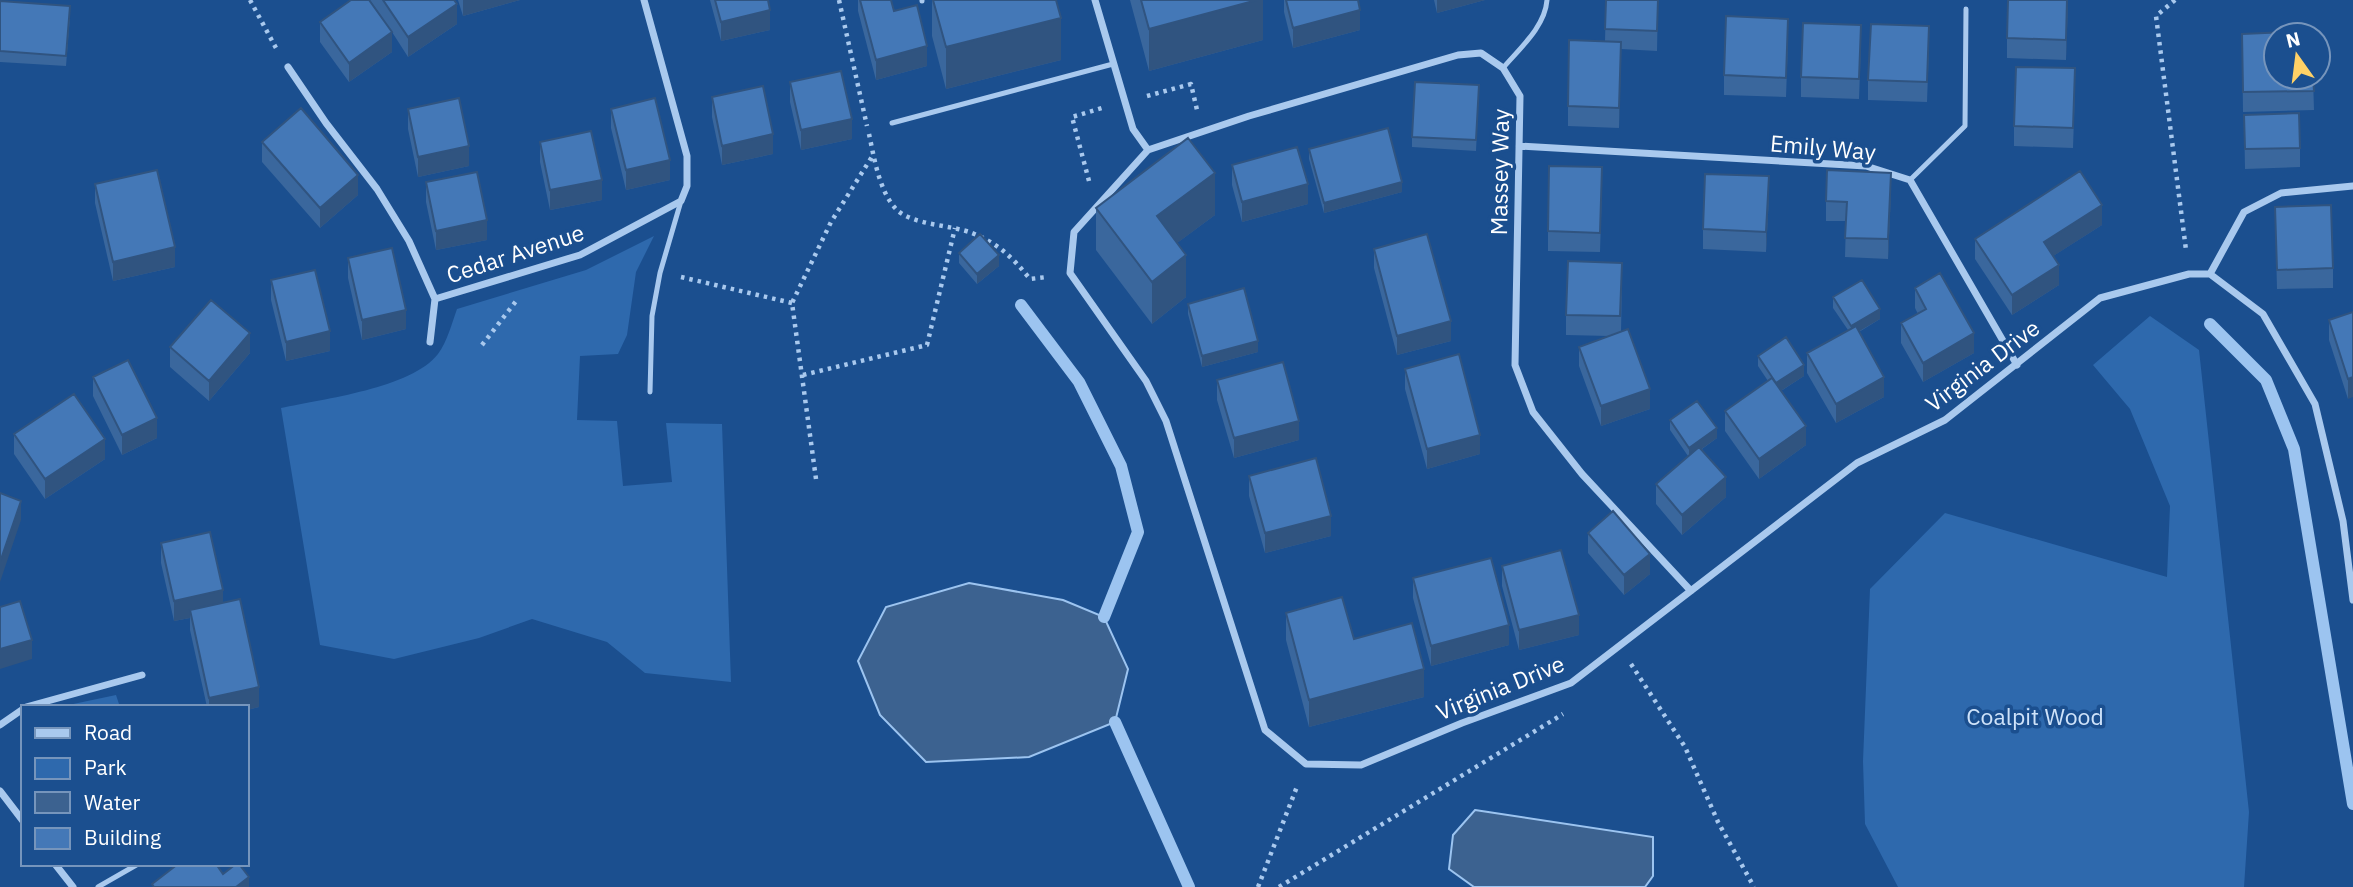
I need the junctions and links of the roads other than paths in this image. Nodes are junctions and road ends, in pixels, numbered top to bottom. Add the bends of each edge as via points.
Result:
1 (644, 0) edge
2 (1095, 0) edge
3 (1547, 0) edge
4 (1966, 9) dead end
5 (1113, 64) junction
6 (288, 67) road end
7 (1503, 68) junction
8 (892, 123) dead end
9 (1519, 146) junction
10 (1148, 150) junction
11 (1910, 180) junction
12 (2353, 186) edge
13 (681, 201) junction
14 (2210, 275) junction
15 (435, 299) junction
16 (430, 342) dead end
17 (2017, 365) junction
18 (650, 392) dead end
19 (2343, 521) junction
20 (2353, 521) edge
21 (1691, 591) junction
22 (2353, 600) edge
23 (142, 675) dead end
24 (36, 705) edge
25 (21, 711) edge
26 (0, 725) edge
27 (0, 791) edge
28 (21, 818) edge
29 (57, 866) edge
30 (135, 866) edge
31 (73, 887) edge
32 (98, 887) edge

1 - 13 street via 687,156 687,187
2 - 5 street
3 - 7 lane via 1539,24
4 - 11 lane via 1965,127
5 - 8 lane
5 - 10 street via 1133,129
6 - 15 street, Cedar Avenue via 377,189 409,241
7 - 9 street, Massey Way via 1520,96
7 - 10 street via 1481,53 1458,55
9 - 11 street, Emily Way via 1866,166
9 - 21 street, Massey Way via 1515,365 1533,412 1582,474
10 - 21 street, Virginia Drive via 1074,232 1070,273 1146,381 1166,421 1265,730 1306,764 1361,765 1571,683
11 - 17 street
12 - 14 street via 2281,193 2244,212
13 - 15 street, Cedar Avenue via 580,255
13 - 18 lane via 652,316
14 - 17 street, Virginia Drive via 2189,274 2101,298
14 - 19 street via 2263,314 2315,404
15 - 16 street, Cedar Avenue
17 - 21 street, Virginia Drive via 1945,420 1857,463
19 - 20 street
19 - 22 street
23 - 24 street
25 - 26 street
27 - 28 street
29 - 31 street
30 - 32 lane

